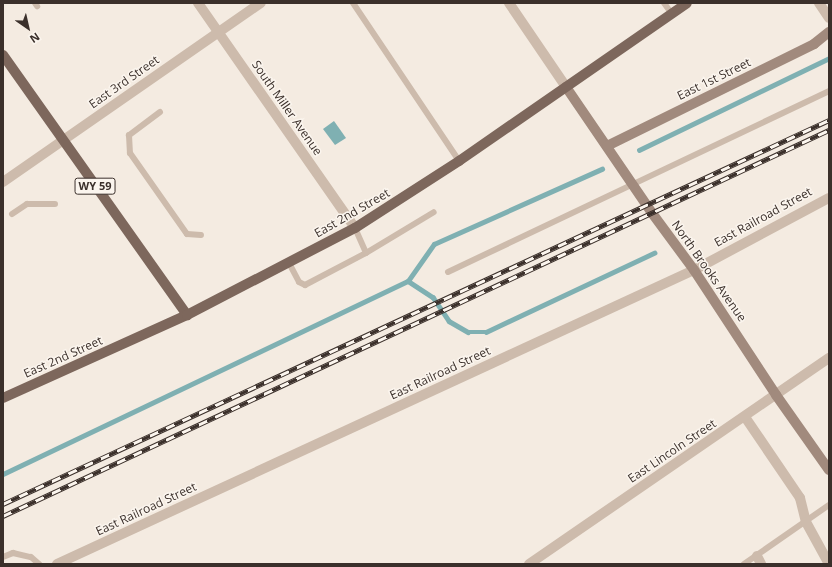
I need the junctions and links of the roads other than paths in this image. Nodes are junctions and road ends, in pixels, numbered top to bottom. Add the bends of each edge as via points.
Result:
1 (198, 3) edge
2 (261, 3) edge
3 (353, 3) edge
4 (509, 3) edge
5 (664, 3) edge
6 (687, 3) edge
7 (819, 3) edge
8 (672, 14) junction
9 (829, 18) edge
10 (829, 32) edge
11 (218, 33) junction
12 (3, 55) edge
13 (566, 87) junction
14 (829, 91) edge
15 (160, 112) dead end
16 (62, 140) junction
17 (607, 146) junction
18 (459, 161) junction
19 (3, 182) edge
20 (634, 184) junction
21 (829, 198) edge
22 (55, 204) dead end
23 (434, 212) dead end
24 (12, 214) dead end
25 (355, 228) junction
26 (201, 235) dead end
27 (366, 253) junction
28 (289, 263) junction
29 (694, 270) junction
30 (448, 272) dead end
31 (187, 315) junction
32 (829, 358) edge
33 (776, 395) junction
34 (3, 398) edge
35 (745, 416) junction
36 (829, 470) edge
37 (829, 505) edge
38 (806, 522) junction
39 (3, 557) edge
40 (759, 560) edge
41 (39, 564) edge
42 (58, 564) edge
43 (529, 564) edge
44 (744, 564) edge
45 (829, 564) edge

1 - 11 street, South Miller Avenue
2 - 11 street, East 3rd Street
3 - 18 lane
4 - 13 street
5 - 8 lane
6 - 8 main road, East 2nd Street
7 - 9 street
8 - 13 main road, East 2nd Street
10 - 17 street, East 1st Street via 814,44
11 - 16 street, East 3rd Street
11 - 25 street, South Miller Avenue
12 - 16 main road, WY 59
13 - 17 street, North Brooks Avenue
13 - 18 main road, East 2nd Street
14 - 20 lane
15 - 26 lane via 129,135 130,154 187,234
16 - 19 street, East 3rd Street
16 - 31 main road, WY 59
17 - 20 street, North Brooks Avenue
18 - 25 main road, East 2nd Street
20 - 29 street, North Brooks Avenue
20 - 30 lane
21 - 29 street, East Railroad Street
22 - 24 lane via 27,204
23 - 27 lane
25 - 27 lane
25 - 28 main road, East 2nd Street
27 - 28 lane via 305,285 299,282
28 - 31 main road, East 2nd Street
29 - 33 street, North Brooks Avenue
29 - 42 street, East Railroad Street
31 - 34 main road, East 2nd Street
32 - 33 street, East Lincoln Street
33 - 35 street, East Lincoln Street
33 - 36 street, North Brooks Avenue
35 - 38 street via 800,498
35 - 43 street, East Lincoln Street
37 - 38 lane
38 - 40 lane
38 - 45 street
39 - 41 lane via 13,553 31,557
40 - 44 lane

